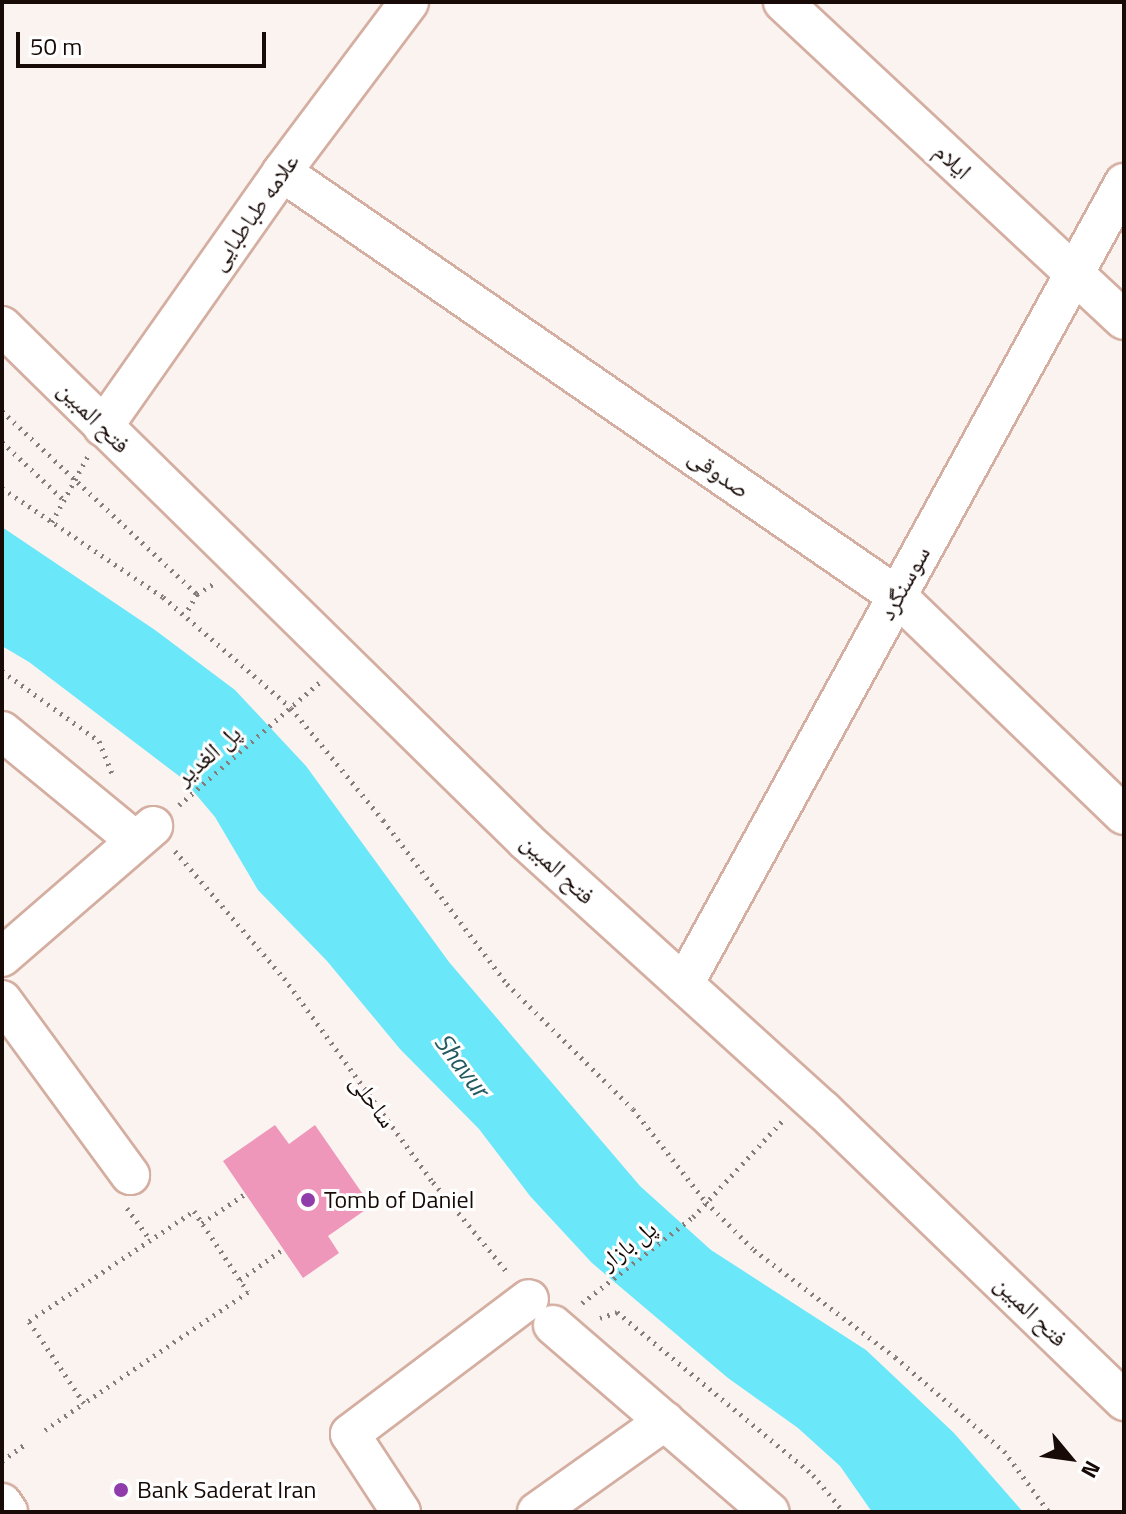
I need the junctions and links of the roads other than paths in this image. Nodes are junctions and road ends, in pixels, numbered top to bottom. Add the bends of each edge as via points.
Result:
1 (409, 2) edge
2 (783, 2) edge
3 (282, 172) junction
4 (1124, 183) edge
5 (1074, 273) junction
6 (1124, 320) edge
7 (2, 326) edge
8 (103, 427) junction
9 (897, 596) junction
10 (2, 731) edge
11 (1124, 815) edge
12 (2, 957) edge
13 (684, 984) junction
14 (2, 1000) edge
15 (130, 1175) dead end
16 (1124, 1401) edge
17 (665, 1421) junction
18 (2, 1503) edge
19 (8, 1512) edge
20 (401, 1512) edge
21 (537, 1512) edge
22 (770, 1512) edge

1 - 3 street, علامه طباطبایی
2 - 5 street, ایلام
3 - 8 street, علامه طباطبایی
3 - 9 street, صدوقی
4 - 5 street, سوسنگرد
5 - 6 street, ایلام
5 - 9 street, سوسنگرد
7 - 8 street, فتح المبین
8 - 13 street, فتح المبین via 526,841
9 - 11 street, صدوقی
9 - 13 street, سوسنگرد
10 - 12 street via 153,827
13 - 16 street, فتح المبین
14 - 15 street
17 - 20 street via 541,1312 350,1434
17 - 21 street
17 - 22 street
18 - 19 street

